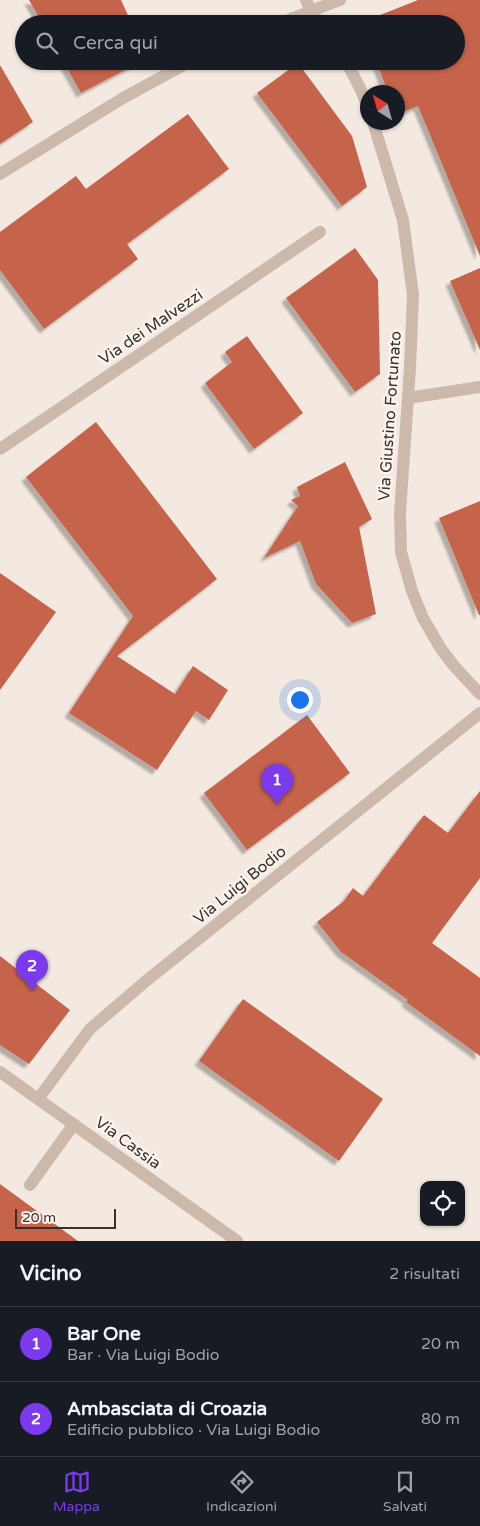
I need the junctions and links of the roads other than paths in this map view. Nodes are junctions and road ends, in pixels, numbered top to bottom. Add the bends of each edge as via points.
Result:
1 (340, 0) edge
2 (309, 6) edge
3 (294, 15) edge
4 (175, 70) edge
5 (351, 70) edge
6 (360, 88) edge
7 (375, 130) edge
8 (0, 174) edge
9 (320, 232) dead end
10 (480, 387) edge
11 (408, 398) junction
12 (0, 449) edge
13 (480, 694) edge
14 (480, 713) edge
15 (0, 1072) edge
16 (38, 1099) junction
17 (74, 1124) junction
18 (30, 1184) dead end
19 (237, 1241) edge

1 - 2 street
2 - 3 street
4 - 8 street
5 - 6 street
7 - 11 street, Via Giustino Fortunato via 403,220 408,251 413,295
9 - 12 street, Via dei Malvezzi
10 - 11 street
11 - 13 street, Via Giustino Fortunato via 400,513 405,570 423,618 441,649
14 - 16 street, Via Luigi Bodio via 98,1021
15 - 16 street, Via Cassia
16 - 17 street, Via Cassia
17 - 18 street
17 - 19 street, Via Cassia

